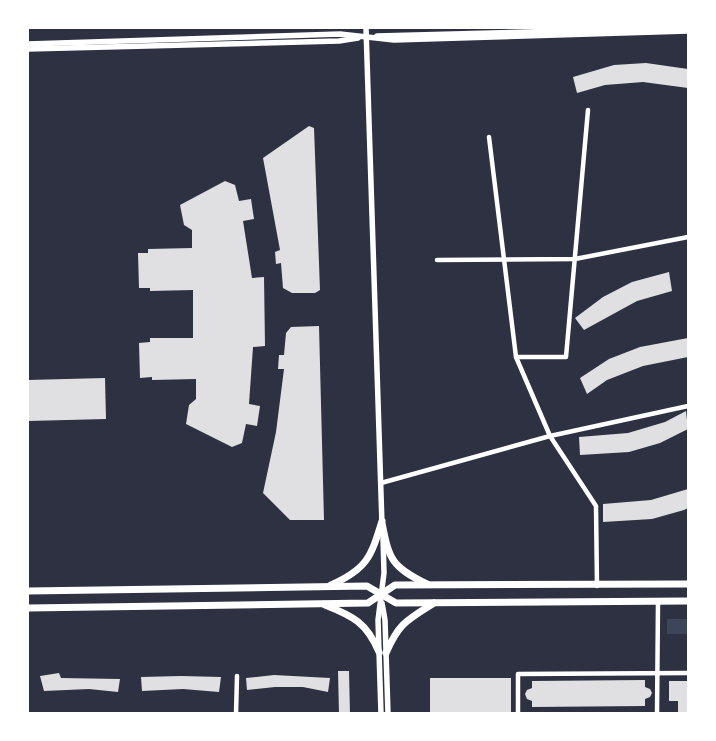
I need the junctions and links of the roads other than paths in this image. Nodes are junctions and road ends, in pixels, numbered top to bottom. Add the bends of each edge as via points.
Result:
1 (366, 28) edge
2 (677, 28) edge
3 (688, 32) edge
4 (367, 37) junction
5 (28, 44) edge
6 (28, 49) edge
7 (588, 110) dead end
8 (489, 137) dead end
9 (688, 237) edge
10 (504, 258) junction
11 (575, 259) junction
12 (437, 260) dead end
13 (516, 357) junction
14 (688, 406) edge
15 (550, 436) junction
16 (381, 483) junction
17 (382, 521) junction
18 (688, 584) edge
19 (429, 585) junction
20 (598, 586) junction
21 (326, 587) junction
22 (28, 591) edge
23 (381, 596) junction
24 (688, 601) edge
25 (658, 602) junction
26 (434, 603) junction
27 (322, 604) junction
28 (28, 608) edge
29 (383, 653) junction
30 (657, 673) junction
31 (688, 673) edge
32 (237, 676) dead end
33 (236, 714) edge
34 (381, 714) edge
35 (388, 714) edge
36 (518, 714) edge
37 (657, 714) edge

1 - 4 street
2 - 4 street
3 - 4 street via 394,40
4 - 5 street via 340,34
4 - 6 street via 339,41
4 - 16 street
7 - 11 street
8 - 10 street
9 - 11 street
10 - 11 street
10 - 12 street
10 - 13 street
11 - 13 street via 566,357
13 - 15 street
14 - 15 street
15 - 16 street
15 - 20 street via 596,506
16 - 17 street
17 - 19 main road via 387,553 398,567
17 - 21 main road via 372,554 361,568 350,577
17 - 23 street via 384,573
18 - 20 main road
19 - 20 main road
19 - 23 main road via 395,585
21 - 22 main road
21 - 23 main road via 367,586
23 - 26 main road via 396,603
23 - 27 main road via 368,603
23 - 29 street via 385,620
24 - 25 main road
25 - 26 main road
25 - 30 street
26 - 29 main road via 401,624
27 - 28 main road
27 - 29 main road via 350,615 363,625
29 - 34 street
29 - 35 street
30 - 31 street
30 - 36 street via 518,674
30 - 37 street
32 - 33 street

